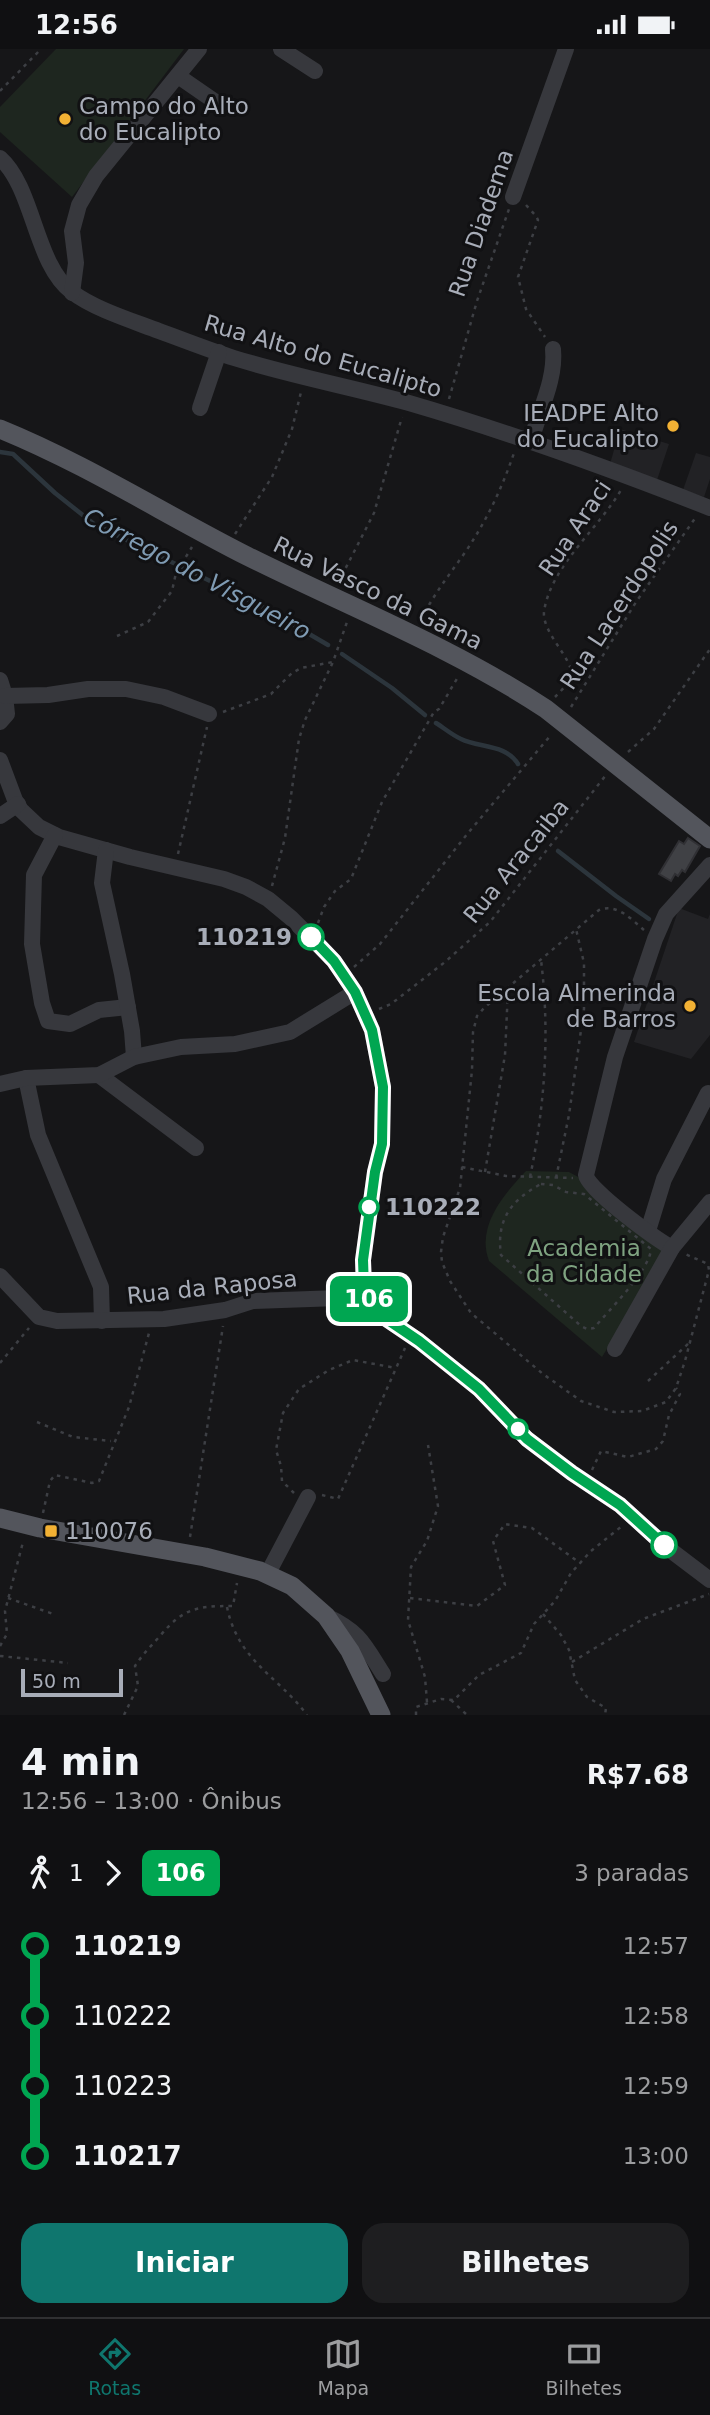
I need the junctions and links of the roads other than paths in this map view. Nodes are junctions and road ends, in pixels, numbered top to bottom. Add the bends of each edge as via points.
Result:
1 (199, 49) edge
2 (281, 49) edge
3 (566, 49) edge
4 (315, 71) dead end
5 (178, 76) junction
6 (220, 105) dead end
7 (0, 158) edge
8 (513, 197) road end
9 (72, 293) junction
10 (553, 349) road end
11 (219, 352) junction
12 (200, 408) dead end
13 (0, 429) edge
14 (524, 438) junction
15 (708, 506) edge
16 (3, 688) edge
17 (209, 714) road end
18 (0, 722) edge
19 (0, 760) edge
20 (18, 804) junction
21 (0, 816) edge
22 (55, 835) junction
23 (710, 839) edge
24 (106, 850) junction
25 (710, 865) edge
26 (355, 992) junction
27 (128, 1007) junction
28 (134, 1057) junction
29 (99, 1075) junction
30 (26, 1078) junction
31 (0, 1084) edge
32 (708, 1093) dead end
33 (196, 1148) dead end
34 (710, 1202) edge
35 (648, 1231) junction
36 (673, 1248) junction
37 (0, 1276) edge
38 (367, 1297) junction
39 (102, 1321) junction
40 (615, 1349) dead end
41 (307, 1499) road end
42 (0, 1518) edge
43 (267, 1575) junction
44 (710, 1580) edge
45 (326, 1616) junction
46 (383, 1674) dead end
47 (381, 1715) edge

1 - 5 street
2 - 4 street
3 - 8 street, Rua Diadema
5 - 6 street
5 - 9 street via 96,176 79,205 72,231 76,263
7 - 9 street, Rua Alto do Eucalipto via 19,187 58,278
9 - 11 street, Rua Alto do Eucalipto via 119,316
10 - 14 street via 550,381
11 - 12 street
11 - 14 street, Rua Alto do Eucalipto
13 - 23 main road, Rua Vasco da Gama via 517,690
14 - 15 street, Rua Alto do Eucalipto
16 - 17 street via 48,695 126,689
16 - 18 street via 7,714
19 - 20 street
20 - 21 street
20 - 22 street via 39,827
22 - 24 street
22 - 27 street via 34,875 32,944 48,1021 70,1024 99,1010
24 - 26 street via 224,879 268,899 334,961
24 - 27 street via 102,883
25 - 35 street via 666,914 655,939 615,1057 590,1154 586,1179
26 - 28 street via 290,1032
26 - 38 street via 372,1030 383,1087 382,1144 363,1260
27 - 28 street
28 - 29 street
29 - 30 street
29 - 33 street
30 - 31 street
30 - 39 street via 38,1135 101,1287
32 - 35 street via 664,1179
34 - 36 street
35 - 36 street
36 - 40 street
37 - 39 street, Rua da Raposa via 39,1317
38 - 39 street, Rua da Raposa via 253,1301 225,1310 152,1320
38 - 44 street via 385,1318 479,1389 527,1439 634,1516
41 - 43 street
42 - 43 main road via 187,1554
43 - 45 main road via 292,1586
45 - 46 street via 358,1634
45 - 47 main road via 350,1651

